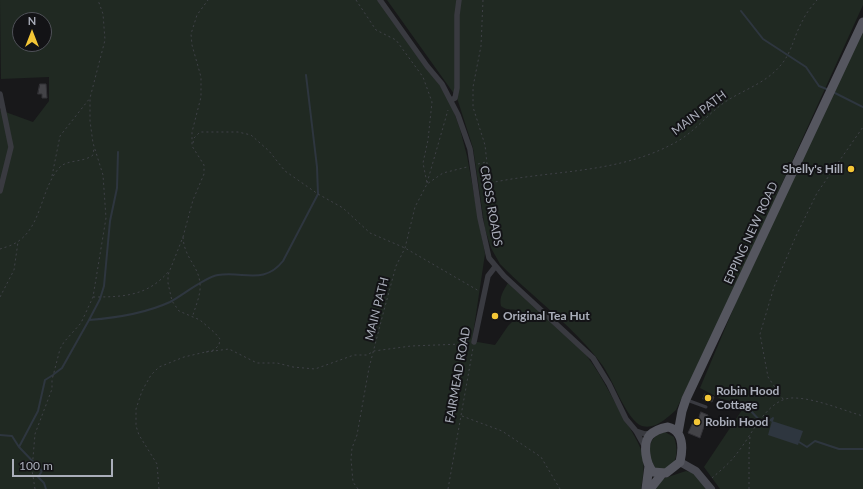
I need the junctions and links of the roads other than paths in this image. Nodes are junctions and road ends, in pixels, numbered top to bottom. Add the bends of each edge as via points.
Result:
1 (380, 0) edge
2 (459, 0) edge
3 (863, 22) edge
4 (0, 94) edge
5 (451, 100) junction
6 (0, 191) edge
7 (495, 267) junction
8 (475, 339) road end
9 (686, 399) junction
10 (706, 407) dead end
11 (682, 411) junction
12 (663, 428) junction
13 (636, 431) junction
14 (678, 433) junction
15 (653, 434) junction
16 (646, 450) junction
17 (680, 462) junction
18 (649, 466) junction
19 (662, 474) junction
20 (709, 486) edge
21 (646, 489) edge
22 (650, 489) edge

1 - 5 street, CROSS ROADS
2 - 5 street via 457,88 455,98
3 - 9 main road, EPPING NEW ROAD
4 - 6 street via 11,146
5 - 7 street, CROSS ROADS via 464,129 487,252
7 - 8 street, FAIRMEAD ROAD via 488,276
7 - 13 street, CROSS ROADS via 592,358
9 - 10 lane
9 - 11 main road, EPPING NEW ROAD
11 - 12 main road, EPPING NEW ROAD
11 - 14 main road, EPPING NEW ROAD
12 - 14 main road via 673,428
12 - 15 main road
13 - 15 street
13 - 16 street, CROSS ROADS
14 - 17 main road via 682,441
15 - 16 main road via 648,440
16 - 18 main road
17 - 19 main road
17 - 20 street via 696,471
18 - 19 main road via 653,472
18 - 21 main road
19 - 22 main road

